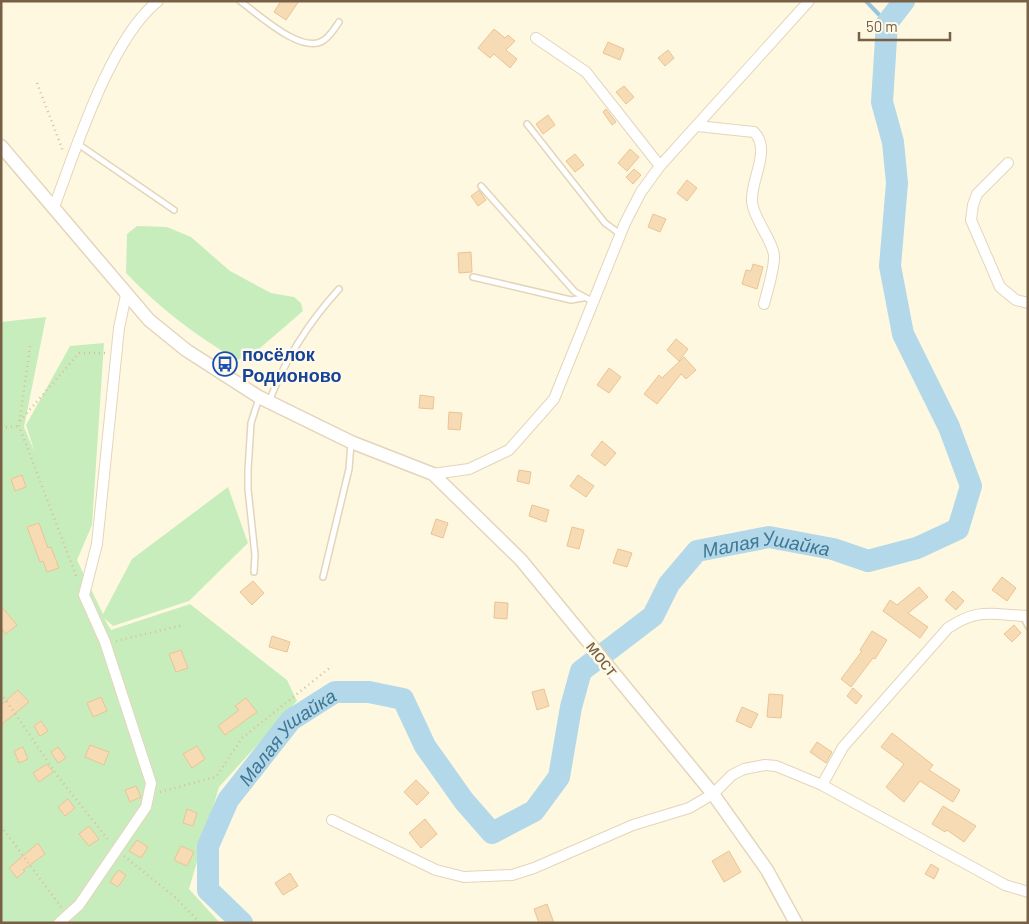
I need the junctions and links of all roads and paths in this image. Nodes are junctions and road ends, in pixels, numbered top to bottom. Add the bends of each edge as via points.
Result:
1 (158, 1) edge
2 (240, 1) edge
3 (807, 2) edge
4 (339, 22) dead end
5 (536, 38) dead end
6 (38, 82) dead end
7 (528, 124) dead end
8 (697, 126) junction
9 (78, 144) junction
10 (1, 146) edge
11 (71, 163) junction
12 (1008, 163) dead end
13 (660, 166) junction
14 (481, 186) dead end
15 (54, 207) junction
16 (174, 210) dead end
17 (620, 234) junction
18 (472, 276) dead end
19 (339, 288) dead end
20 (126, 296) junction
21 (588, 300) junction
22 (1028, 303) edge
23 (764, 304) dead end
24 (30, 346) dead end
25 (117, 353) junction
26 (264, 400) junction
27 (20, 421) junction
28 (19, 426) junction
29 (1, 428) edge
30 (351, 442) junction
31 (433, 474) junction
32 (254, 572) dead end
33 (324, 578) dead end
34 (84, 594) junction
35 (1025, 616) edge
36 (183, 625) dead end
37 (1028, 626) edge
38 (105, 642) junction
39 (332, 666) dead end
40 (1, 694) edge
41 (822, 785) junction
42 (148, 794) junction
43 (713, 794) junction
44 (332, 820) dead end
45 (1, 826) edge
46 (116, 850) junction
47 (1028, 892) edge
48 (67, 915) junction
49 (59, 923) edge
50 (200, 923) edge
51 (796, 923) edge

1 - 9 street via 132,28 94,102
2 - 4 lane via 297,42 310,44 324,40
3 - 8 street
5 - 13 street via 586,72
6 - 11 path
7 - 17 lane via 605,223
8 - 13 street
8 - 23 street via 754,132 760,140 762,148 752,202 774,255
9 - 11 street
9 - 16 lane
10 - 15 street
11 - 15 street
12 - 22 street via 976,194 971,220 1000,287 1016,300
13 - 17 street via 641,192
14 - 21 lane via 575,292
15 - 20 street
17 - 21 street
18 - 21 lane via 571,300
19 - 26 lane via 291,353
20 - 25 street
20 - 26 street via 186,350
21 - 31 street via 554,398 529,430 509,450 469,469
24 - 27 path
25 - 27 path via 79,353
25 - 34 street via 97,544
26 - 30 street
26 - 32 lane via 253,411 248,470
27 - 28 path
28 - 29 path
28 - 34 path
30 - 31 street
30 - 33 lane via 349,469
31 - 43 street, мост via 521,560
34 - 38 street
35 - 37 lane
35 - 41 street via 970,615 948,628 843,747
36 - 38 path
38 - 42 street via 150,783
39 - 42 path via 242,738 216,776
40 - 46 path via 59,778
41 - 43 street via 776,766 765,765 732,775
41 - 47 street via 1005,885
42 - 46 street via 146,807
43 - 44 street via 689,808 633,825 534,868 492,877 464,877 436,870
43 - 51 street, мост via 767,870
45 - 48 path
46 - 48 street via 79,905
46 - 50 path via 176,898
48 - 49 street

